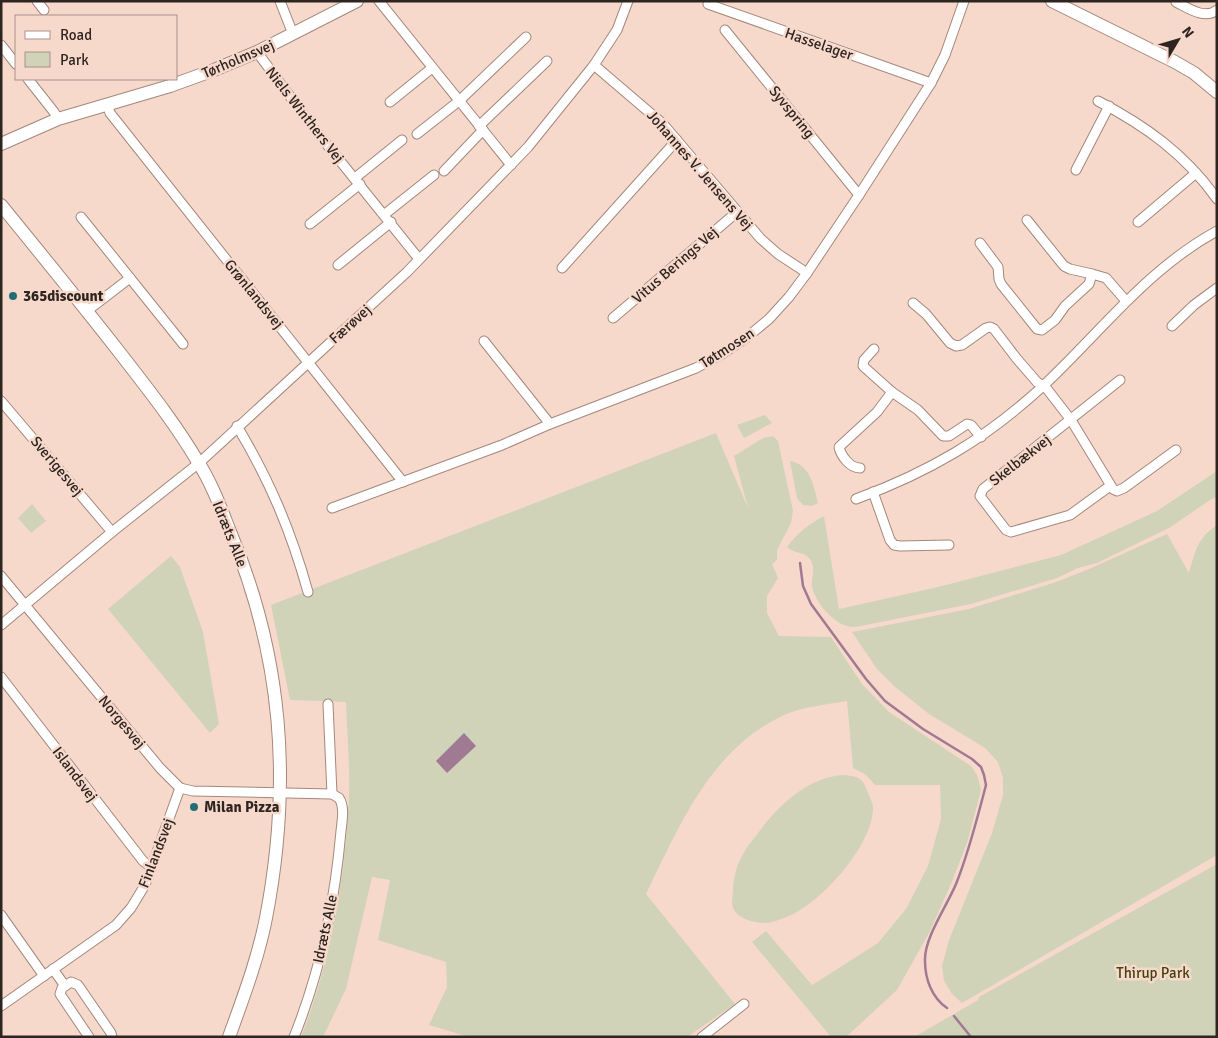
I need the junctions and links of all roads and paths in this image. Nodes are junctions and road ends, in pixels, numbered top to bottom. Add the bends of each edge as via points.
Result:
1 (37, 1) edge
2 (280, 1) edge
3 (357, 1) edge
4 (379, 1) edge
5 (628, 1) edge
6 (964, 1) edge
7 (1052, 1) edge
8 (1176, 2) edge
9 (708, 4) dead end
10 (44, 10) dead end
11 (1217, 10) edge
12 (725, 30) dead end
13 (293, 34) junction
14 (526, 37) dead end
15 (1, 45) edge
16 (257, 52) junction
17 (547, 61) dead end
18 (15, 63) edge
19 (594, 65) junction
20 (432, 68) junction
21 (29, 80) edge
22 (931, 83) junction
23 (1217, 92) edge
24 (459, 101) junction
25 (1098, 101) dead end
26 (390, 102) dead end
27 (107, 104) junction
28 (1109, 106) junction
29 (58, 119) junction
30 (481, 128) junction
31 (417, 134) dead end
32 (402, 140) dead end
33 (677, 140) junction
34 (1, 144) edge
35 (511, 165) junction
36 (1076, 170) dead end
37 (444, 171) dead end
38 (1196, 173) junction
39 (434, 175) dead end
40 (357, 181) junction
41 (859, 195) junction
42 (1217, 200) edge
43 (1, 205) edge
44 (737, 212) junction
45 (385, 214) junction
46 (82, 217) dead end
47 (1027, 220) dead end
48 (391, 222) junction
49 (1138, 222) dead end
50 (310, 224) dead end
51 (1217, 231) edge
52 (980, 243) dead end
53 (419, 259) junction
54 (338, 265) dead end
55 (562, 268) dead end
56 (807, 273) junction
57 (1092, 274) junction
58 (130, 278) junction
59 (1217, 288) edge
60 (1126, 301) junction
61 (913, 303) dead end
62 (87, 311) junction
63 (613, 318) dead end
64 (1172, 326) dead end
65 (484, 341) dead end
66 (183, 344) dead end
67 (874, 349) dead end
68 (308, 362) junction
69 (1120, 380) dead end
70 (1043, 386) junction
71 (892, 392) junction
72 (1, 401) edge
73 (1071, 420) junction
74 (550, 424) junction
75 (237, 426) junction
76 (980, 437) junction
77 (1176, 450) dead end
78 (199, 463) junction
79 (860, 468) dead end
80 (403, 482) junction
81 (1110, 486) junction
82 (874, 492) junction
83 (856, 499) dead end
84 (332, 508) dead end
85 (112, 532) junction
86 (949, 544) dead end
87 (1, 576) edge
88 (308, 592) dead end
89 (25, 605) junction
90 (1, 625) edge
91 (1, 677) edge
92 (328, 704) dead end
93 (180, 788) junction
94 (281, 792) junction
95 (332, 794) junction
96 (152, 868) junction
97 (1, 915) edge
98 (53, 970) junction
99 (44, 976) junction
100 (65, 986) junction
101 (744, 1004) dead end
102 (1, 1006) edge
103 (88, 1037) edge
104 (112, 1037) edge
105 (229, 1037) edge
106 (294, 1037) edge
107 (702, 1037) edge

1 - 10 street
2 - 13 street
3 - 13 street, Tørholmsvej
4 - 20 street
5 - 19 street, Færøvej via 617,30
6 - 22 street, Tøtmosen
7 - 23 street via 1175,62
8 - 11 street via 1204,15
9 - 22 street, Hasselager
12 - 41 street, Syvspring
13 - 16 street, Tørholmsvej
14 - 24 street
15 - 18 street
16 - 27 street, Tørholmsvej via 170,86
16 - 40 street, Niels Winthers Vej
17 - 30 street
19 - 33 street, Johannes V. Jensens Vej
19 - 35 street, Færøvej
20 - 24 street
20 - 26 street
21 - 29 street
22 - 41 street, Tøtmosen
24 - 30 street
24 - 31 street
25 - 28 street
27 - 29 street, Tørholmsvej
27 - 68 street, Grønlandsvej via 110,113
28 - 36 street
28 - 38 street via 1164,142
29 - 34 street, Tørholmsvej
30 - 35 street
30 - 37 street
32 - 40 street, Niels Winthers Vej
33 - 44 street, Johannes V. Jensens Vej
33 - 55 street
35 - 53 street, Færøvej
38 - 42 street
38 - 49 street
39 - 45 street
40 - 45 street, Niels Winthers Vej
40 - 50 street, Niels Winthers Vej
41 - 56 street, Tøtmosen
43 - 62 street, Idræts Alle
44 - 56 street, Johannes V. Jensens Vej via 778,254
44 - 63 street, Vitus Berings Vej
45 - 48 street, Niels Winthers Vej
46 - 58 street
47 - 57 street via 1064,266
48 - 53 street, Niels Winthers Vej
48 - 54 street
51 - 60 street via 1176,259
52 - 57 street via 995,262 1002,284 1039,330 1055,320 1089,284
53 - 68 street, Færøvej
56 - 74 street, Tøtmosen via 769,319 722,354 696,368
57 - 60 street via 1106,278
58 - 62 street
58 - 66 street
59 - 64 street
60 - 70 street
61 - 70 street via 956,346 986,328 993,328
62 - 78 street, Idræts Alle via 154,397
65 - 74 street
67 - 71 street via 863,366
68 - 75 street, Færøvej
68 - 80 street, Grønlandsvej
69 - 73 street, Skelbækvej
70 - 73 street
70 - 76 street
71 - 76 street via 918,410 944,436 967,424
71 - 79 street via 877,412 839,447 851,466
72 - 85 street, Sverigesvej
73 - 81 street
73 - 81 street, Skelbækvej via 983,489 982,498 1006,530 1011,532 1070,514
74 - 80 street, Tøtmosen
75 - 78 street, Færøvej
75 - 88 street via 286,523
76 - 82 street via 952,456
77 - 81 street, Skelbækvej via 1124,488 1117,490
78 - 85 street, Færøvej
78 - 94 street, Idræts Alle via 241,555 256,603 276,699
80 - 84 street, Tøtmosen
82 - 83 street
82 - 86 street via 894,545
85 - 89 street, Færøvej
87 - 89 street, Norgesvej
89 - 90 street
89 - 93 street, Norgesvej
91 - 96 street, Islandsvej via 143,861
92 - 95 street, Idræts Alle
93 - 94 street
93 - 96 street, Finlandsvej
94 - 95 street
94 - 105 street, Idræts Alle via 278,841 266,919
95 - 106 street, Idræts Alle via 340,798 343,808 334,888 322,947
96 - 98 street, Finlandsvej via 131,908 116,925
97 - 99 street
98 - 99 street, Finlandsvej
98 - 100 street
99 - 102 street, Finlandsvej
100 - 103 street via 60,994
100 - 104 street via 71,982 78,985
101 - 107 street

